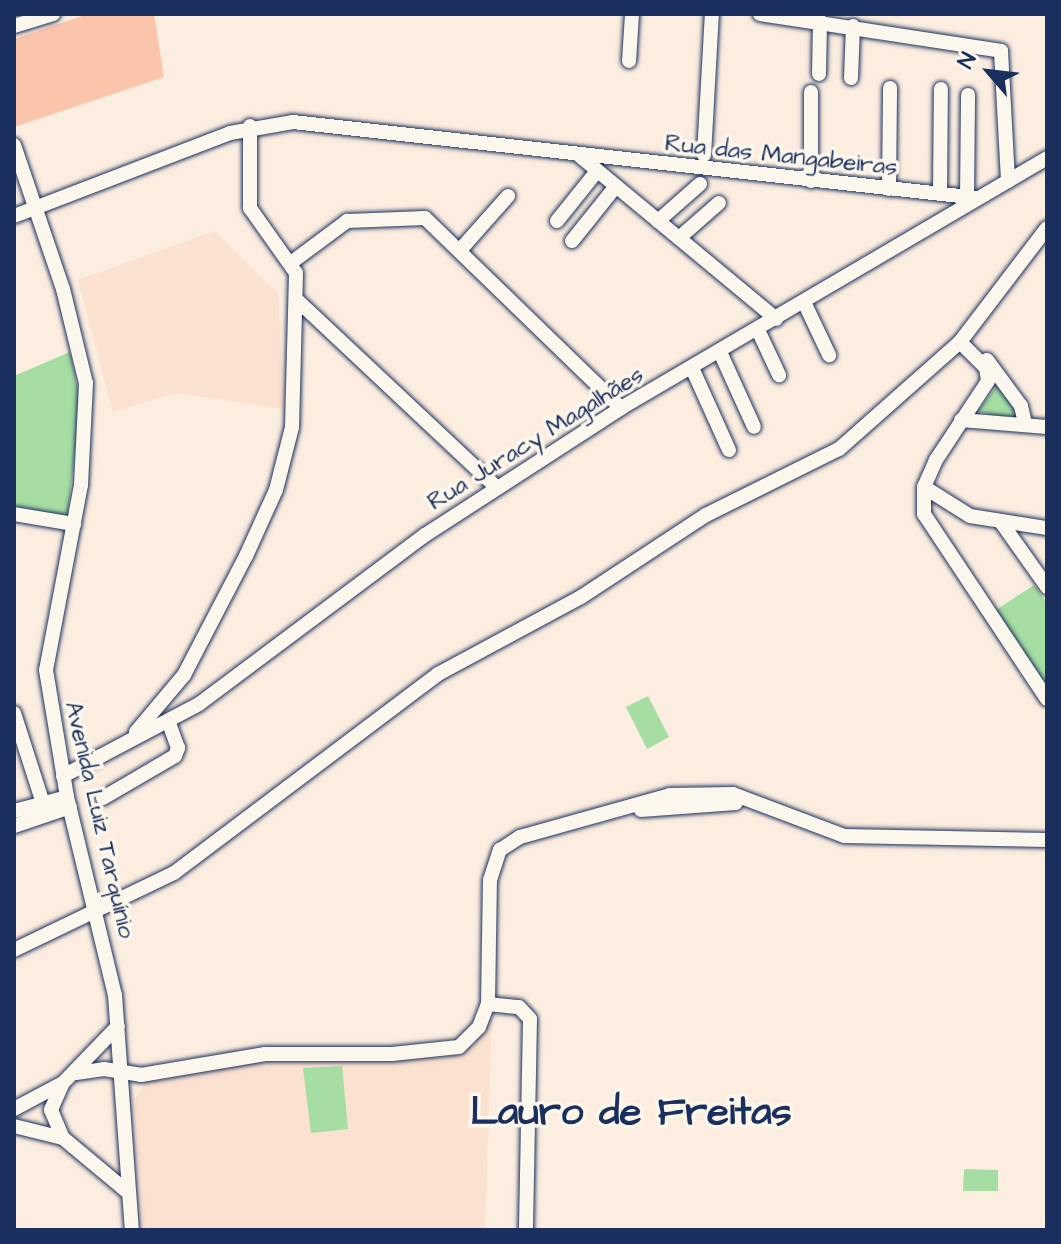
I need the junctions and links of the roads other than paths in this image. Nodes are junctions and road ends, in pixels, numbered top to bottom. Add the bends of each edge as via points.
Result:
1 (53, 14) edge
2 (632, 14) edge
3 (704, 14) edge
4 (712, 14) edge
5 (760, 14) edge
6 (820, 21) junction
7 (14, 26) edge
8 (853, 26) junction
9 (629, 61) dead end
10 (708, 69) junction
11 (819, 74) dead end
12 (851, 78) dead end
13 (890, 88) dead end
14 (941, 89) dead end
15 (811, 92) dead end
16 (968, 95) dead end
17 (250, 126) junction
18 (14, 145) edge
19 (704, 155) dead end
20 (580, 156) junction
21 (1047, 158) edge
22 (597, 171) junction
23 (811, 181) junction
24 (1008, 181) junction
25 (700, 184) dead end
26 (616, 186) junction
27 (889, 189) junction
28 (940, 194) junction
29 (508, 196) dead end
30 (972, 197) junction
31 (719, 203) dead end
32 (36, 205) junction
33 (14, 216) edge
34 (557, 221) dead end
35 (658, 221) junction
36 (1047, 228) edge
37 (679, 238) junction
38 (572, 241) dead end
39 (461, 249) junction
40 (292, 262) junction
41 (298, 301) junction
42 (804, 302) junction
43 (776, 319) junction
44 (758, 330) junction
45 (964, 338) junction
46 (720, 352) junction
47 (829, 355) dead end
48 (692, 368) junction
49 (779, 375) dead end
50 (621, 408) junction
51 (961, 420) junction
52 (1025, 424) junction
53 (754, 427) dead end
54 (1047, 427) edge
55 (729, 450) dead end
56 (496, 487) junction
57 (924, 487) junction
58 (14, 514) edge
59 (1001, 522) junction
60 (74, 524) junction
61 (1047, 528) edge
62 (1047, 587) edge
63 (1047, 699) edge
64 (14, 713) edge
65 (169, 723) junction
66 (132, 737) junction
67 (63, 776) junction
68 (103, 798) dead end
69 (42, 800) junction
70 (68, 802) junction
71 (23, 813) edge
72 (14, 826) edge
73 (1047, 840) edge
74 (97, 912) junction
75 (14, 950) edge
76 (488, 1004) junction
77 (118, 1026) junction
78 (104, 1069) junction
79 (121, 1070) junction
80 (76, 1073) junction
81 (141, 1075) junction
82 (63, 1083) junction
83 (123, 1090) junction
84 (14, 1109) edge
85 (14, 1126) edge
86 (63, 1138) junction
87 (126, 1152) junction
88 (97, 1161) junction
89 (129, 1193) junction
90 (132, 1230) edge
91 (526, 1230) edge

1 - 7 street
2 - 9 street
3 - 10 street
4 - 10 street
5 - 6 street
6 - 8 street
6 - 11 street
8 - 12 street
8 - 24 street via 1001,51
10 - 19 street
13 - 27 street
14 - 28 street
15 - 23 street
16 - 30 street
17 - 20 street, Rua das Mangabeiras via 293,122
17 - 32 street, Rua das Mangabeiras
17 - 40 street via 250,208
18 - 32 street, Avenida Luiz Tarquínio
20 - 22 street
20 - 23 street, Rua das Mangabeiras
21 - 24 street, Rua Juracy Magalhães
22 - 26 street
22 - 34 street
23 - 27 street, Rua das Mangabeiras
24 - 30 street, Rua Juracy Magalhães
25 - 35 street
26 - 35 street
26 - 38 street
27 - 28 street, Rua das Mangabeiras
28 - 30 street, Rua das Mangabeiras
29 - 39 street
30 - 42 street, Rua Juracy Magalhães
31 - 37 street
32 - 33 street, Rua das Mangabeiras
32 - 60 street, Avenida Luiz Tarquínio via 86,383 89,415
35 - 37 street
36 - 45 street
37 - 43 street
39 - 40 street via 425,218 363,218 334,227
39 - 50 street
40 - 41 street
41 - 56 street
41 - 66 street via 292,427 276,490 184,675
42 - 43 street, Rua Juracy Magalhães
42 - 47 street
43 - 44 street, Rua Juracy Magalhães
44 - 46 street, Rua Juracy Magalhães
44 - 49 street
45 - 51 street via 989,373
45 - 52 street via 1021,406
45 - 74 street via 839,449 706,515 581,597 438,674 333,749 222,842
46 - 48 street, Rua Juracy Magalhães
46 - 53 street
48 - 50 street, Rua Juracy Magalhães
48 - 55 street
50 - 56 street, Rua Juracy Magalhães
51 - 52 street
51 - 57 street
52 - 54 street
56 - 65 street, Rua Juracy Magalhães
57 - 59 street via 970,516
57 - 63 street via 933,535
58 - 60 street
59 - 61 street
59 - 62 street
60 - 67 street, Avenida Luiz Tarquínio via 46,670
64 - 69 street
65 - 66 street, Rua Juracy Magalhães
65 - 68 street via 178,748 175,756
66 - 67 street, Rua Juracy Magalhães
67 - 70 street, Avenida Luiz Tarquínio
69 - 70 street
69 - 71 street
70 - 71 street
70 - 74 street, Avenida Luiz Tarquínio
71 - 72 street
73 - 76 street via 844,836 787,814 708,796 520,837 500,850 490,880
74 - 75 street
74 - 77 street, Avenida Luiz Tarquínio
76 - 81 street via 471,1037 445,1052 265,1054
76 - 91 street via 519,1007 530,1019
77 - 79 street, Avenida Luiz Tarquínio
77 - 80 street
78 - 79 street
78 - 80 street
78 - 83 street
79 - 81 street
79 - 83 street, Avenida Luiz Tarquínio
80 - 82 street
81 - 83 street
82 - 84 street
82 - 86 street via 51,1110
83 - 87 street, Avenida Luiz Tarquínio
85 - 86 street
86 - 88 street
87 - 88 street
87 - 89 street, Avenida Luiz Tarquínio
88 - 89 street
89 - 90 street, Avenida Luiz Tarquínio

